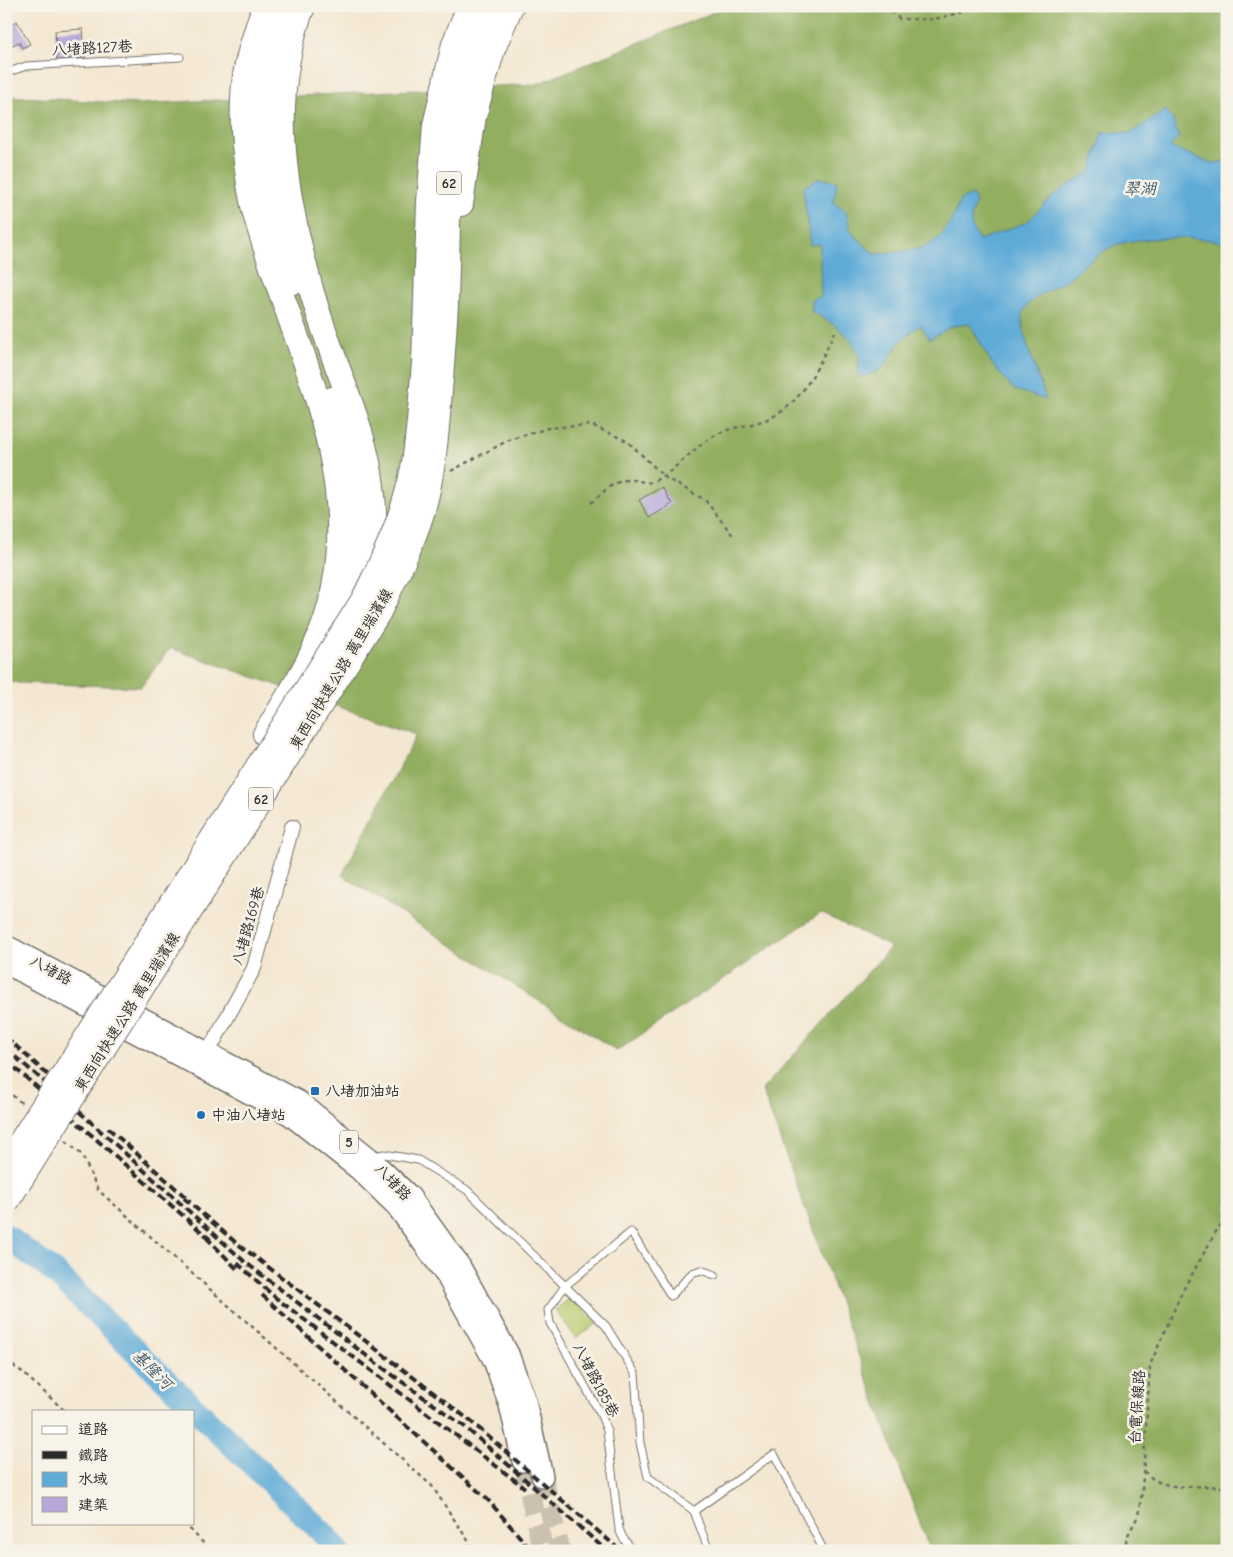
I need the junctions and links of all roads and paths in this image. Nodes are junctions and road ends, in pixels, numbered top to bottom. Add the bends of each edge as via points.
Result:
1 (264, 6) edge
2 (284, 6) edge
3 (304, 6) edge
4 (469, 6) edge
5 (490, 6) edge
6 (511, 6) edge
7 (885, 6) edge
8 (991, 6) edge
9 (180, 57) dead end
10 (6, 73) edge
11 (446, 305) junction
12 (835, 332) dead end
13 (433, 364) junction
14 (448, 472) dead end
15 (663, 475) junction
16 (591, 503) dead end
17 (735, 538) dead end
18 (319, 707) junction
19 (292, 828) dead end
20 (168, 912) junction
21 (6, 946) edge
22 (6, 963) edge
23 (207, 1054) junction
24 (82, 1155) dead end
25 (364, 1163) junction
26 (6, 1165) edge
27 (6, 1188) edge
28 (6, 1203) edge
29 (6, 1220) edge
30 (1227, 1221) edge
31 (716, 1275) dead end
32 (565, 1286) junction
33 (6, 1361) edge
34 (64, 1410) edge
35 (523, 1461) tunnel mouth
36 (1144, 1472) junction
37 (542, 1476) tunnel mouth
38 (1227, 1488) edge
39 (694, 1511) junction
40 (185, 1524) edge
41 (211, 1551) edge
42 (475, 1551) edge
43 (634, 1551) edge
44 (709, 1551) edge
45 (824, 1551) edge
46 (1124, 1551) edge

1 - 20 highway, bridge via 246,68 244,144 257,222 325,425 340,512 339,550 327,616 308,660
2 - 18 highway via 269,64 266,96 264,124 269,184 289,270 343,429 357,496 358,540 346,610
3 - 18 highway via 292,36 284,86 281,132 289,198 314,296 363,436 374,499 371,566 357,632 344,672
4 - 13 highway, 東西向快速公路 萬里瑞濱線 / 62 via 454,44 435,125 429,202
5 - 11 highway, 東西向快速公路 萬里瑞濱線 / 62 via 464,78 450,147
6 - 11 highway via 493,49 474,116
7 - 8 path via 900,19 934,19
9 - 10 lane, 八堵路127巷 via 26,66
11 - 13 highway, 東西向快速公路 萬里瑞濱線 / 62
12 - 15 path via 813,376 784,410 771,418 717,434
13 - 20 highway, 東西向快速公路 萬里瑞濱線 / 62, bridge via 413,470 382,563 363,600
13 - 28 highway, 東西向快速公路 萬里瑞濱線 / 62, bridge via 436,430 423,509 398,574 379,612
14 - 15 path via 509,440 548,428 583,424 606,430 627,441
15 - 16 path via 648,483 623,480 614,483
15 - 17 path via 705,500
18 - 27 highway
18 - 29 highway
19 - 23 street, 八堵路169巷 via 254,968
20 - 26 highway, 東西向快速公路 萬里瑞濱線 / 62, bridge
21 - 23 main road, 八堵路 / 5
22 - 25 main road, 八堵路 / 5 via 290,1115
23 - 25 main road, 八堵路 / 5 via 299,1102
24 - 42 path via 98,1190 432,1486
25 - 32 lane, 八堵路185巷 via 384,1154 418,1160 467,1190
25 - 35 main road, 八堵路 / 5 via 448,1276 474,1320 494,1360 510,1405
25 - 37 main road, 八堵路 / 5 via 409,1196 460,1267 488,1313 508,1354 525,1401
30 - 36 path, 台電保線路 via 1218,1228 1181,1294 1150,1365
31 - 32 lane, 八堵路185巷 via 702,1270 692,1273 672,1296 631,1232
32 - 39 lane, 八堵路185巷 via 606,1326 635,1373 640,1443 648,1477
32 - 43 lane, 八堵路185巷 via 548,1310 550,1323 607,1431 619,1528
33 - 34 path
36 - 38 path via 1163,1485
36 - 46 path, 台電保線路 via 1138,1516
39 - 44 lane
39 - 45 lane via 774,1454
40 - 41 path

